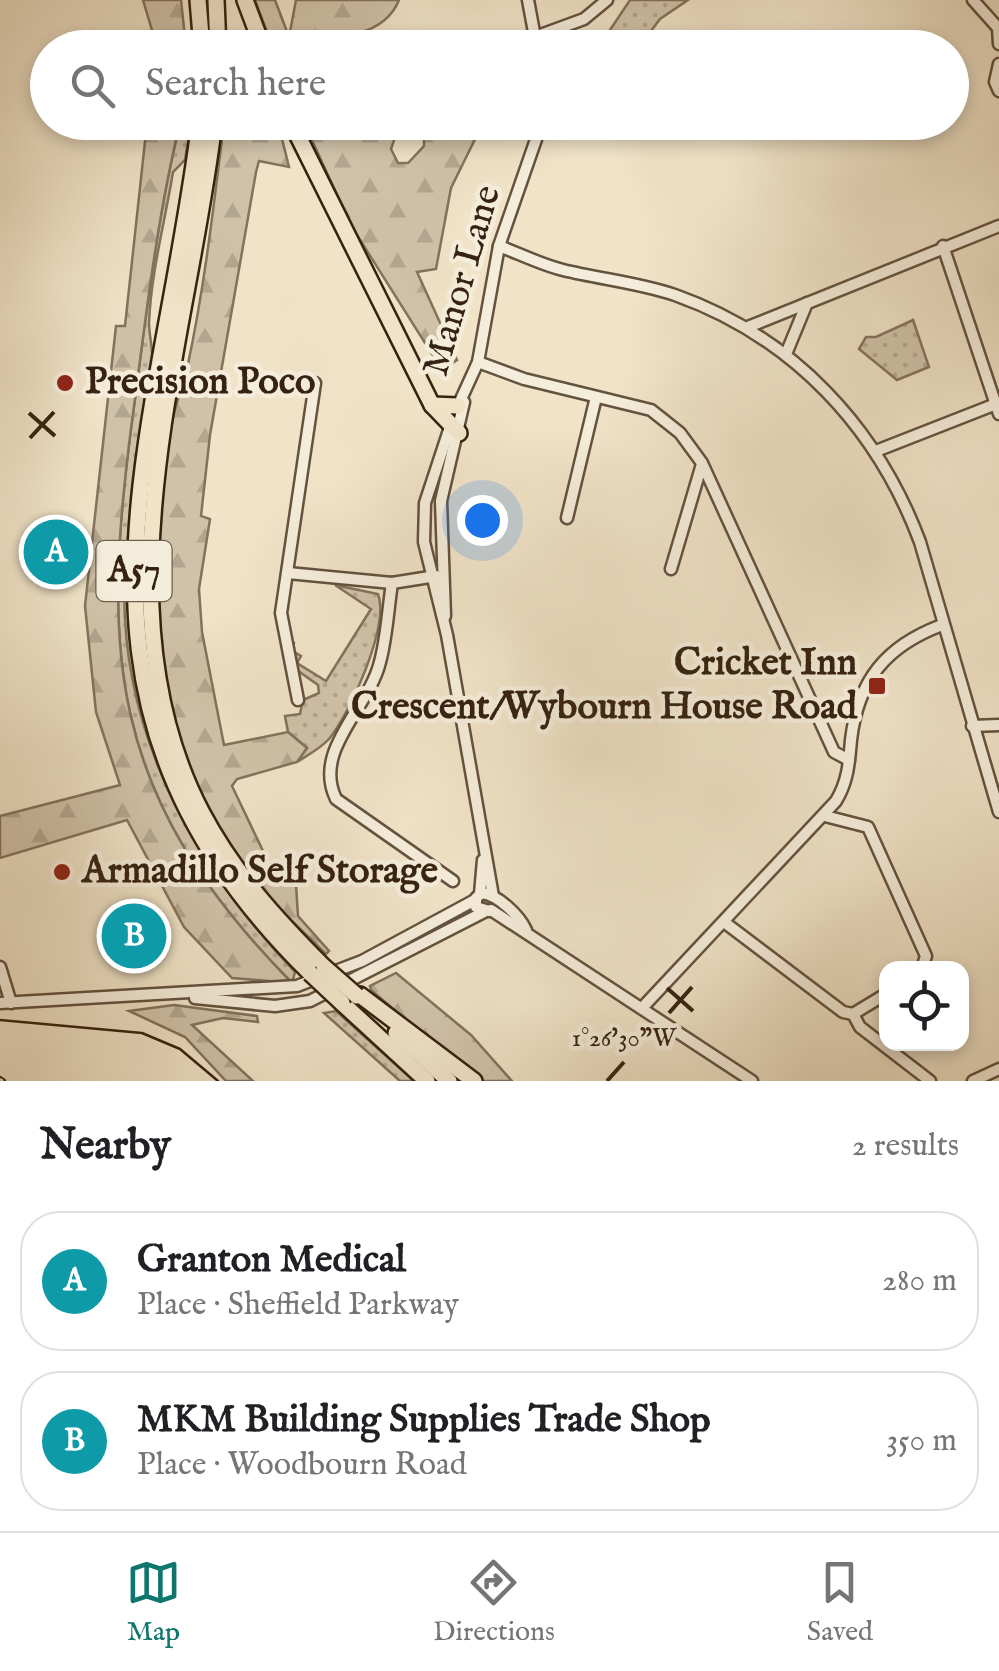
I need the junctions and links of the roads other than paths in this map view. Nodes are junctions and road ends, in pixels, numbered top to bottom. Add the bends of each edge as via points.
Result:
1 (198, 0) edge
2 (216, 0) edge
3 (245, 0) edge
4 (528, 0) edge
5 (607, 0) edge
6 (977, 0) edge
7 (998, 28) edge
8 (200, 30) edge
9 (217, 30) edge
10 (256, 30) edge
11 (534, 30) edge
12 (561, 30) edge
13 (999, 44) edge
14 (999, 64) edge
15 (999, 91) edge
16 (197, 140) edge
17 (211, 140) edge
18 (299, 140) edge
19 (536, 140) edge
20 (999, 226) edge
21 (499, 246) junction
22 (943, 246) junction
23 (808, 302) junction
24 (748, 327) junction
25 (786, 354) junction
26 (478, 362) junction
27 (315, 383) dead end
28 (596, 397) junction
29 (461, 400) junction
30 (432, 405) junction
31 (997, 409) edge
32 (454, 429) junction
33 (876, 451) junction
34 (702, 463) junction
35 (567, 518) dead end
36 (672, 569) dead end
37 (288, 573) junction
38 (443, 574) junction
39 (430, 578) junction
40 (392, 583) junction
41 (942, 625) junction
42 (446, 635) junction
43 (298, 700) dead end
44 (999, 725) edge
45 (972, 726) junction
46 (850, 760) junction
47 (999, 812) edge
48 (824, 816) junction
49 (483, 844) junction
50 (453, 881) dead end
51 (478, 896) junction
52 (491, 904) junction
53 (724, 922) junction
54 (386, 948) junction
55 (394, 961) junction
56 (924, 961) edge
57 (0, 968) edge
58 (323, 972) junction
59 (169, 996) junction
60 (353, 998) junction
61 (879, 998) edge
62 (6, 1003) edge
63 (642, 1008) junction
64 (852, 1014) junction
65 (999, 1069) edge
66 (427, 1081) edge
67 (449, 1081) edge
68 (474, 1081) edge
69 (752, 1081) edge
70 (930, 1081) edge
71 (973, 1081) edge

1 - 8 highway
2 - 9 highway
3 - 10 highway
4 - 11 street
5 - 12 street
6 - 7 street
7 - 13 street
14 - 15 street
16 - 58 highway, A57 via 136,538 139,670 164,765 191,823 237,894
17 - 58 highway, A57 via 154,504 148,591 153,666 171,741 202,813 251,889
18 - 30 highway
19 - 21 street, Manor Lane
20 - 22 street
21 - 24 street via 558,269 674,294
21 - 26 street, Manor Lane
22 - 23 street
22 - 31 street
23 - 24 street
23 - 25 street
24 - 25 street
25 - 33 street
26 - 28 street
26 - 29 street, Manor Lane
27 - 37 street
28 - 34 street via 652,410
28 - 35 street
29 - 30 highway
29 - 32 street, Manor Lane
30 - 32 highway
31 - 33 street
32 - 38 street via 440,502
32 - 39 street, Manor Lane via 424,513
33 - 41 street via 904,498
34 - 36 street
34 - 46 street via 834,752
37 - 40 street
37 - 43 street via 280,613
38 - 39 street
38 - 42 street
39 - 40 street
39 - 42 street
40 - 50 street via 380,665 330,760 328,783 336,798
41 - 45 street
41 - 46 street via 902,642 870,675 854,713
42 - 49 street
44 - 45 street
45 - 47 street
46 - 48 street via 842,791
48 - 53 street
48 - 56 street via 868,827
49 - 51 street
49 - 52 street
51 - 52 street
51 - 52 street via 477,908
51 - 54 street
52 - 55 street
52 - 63 street
53 - 63 street
53 - 64 street
54 - 55 street
54 - 59 street via 297,986
55 - 59 street via 292,1006
57 - 62 street
58 - 60 highway, A57, bridge
58 - 60 highway, A57, bridge
59 - 62 street
60 - 66 highway, A57
60 - 67 highway, A57
60 - 68 highway
61 - 64 street
63 - 69 street
64 - 70 street
65 - 71 street

